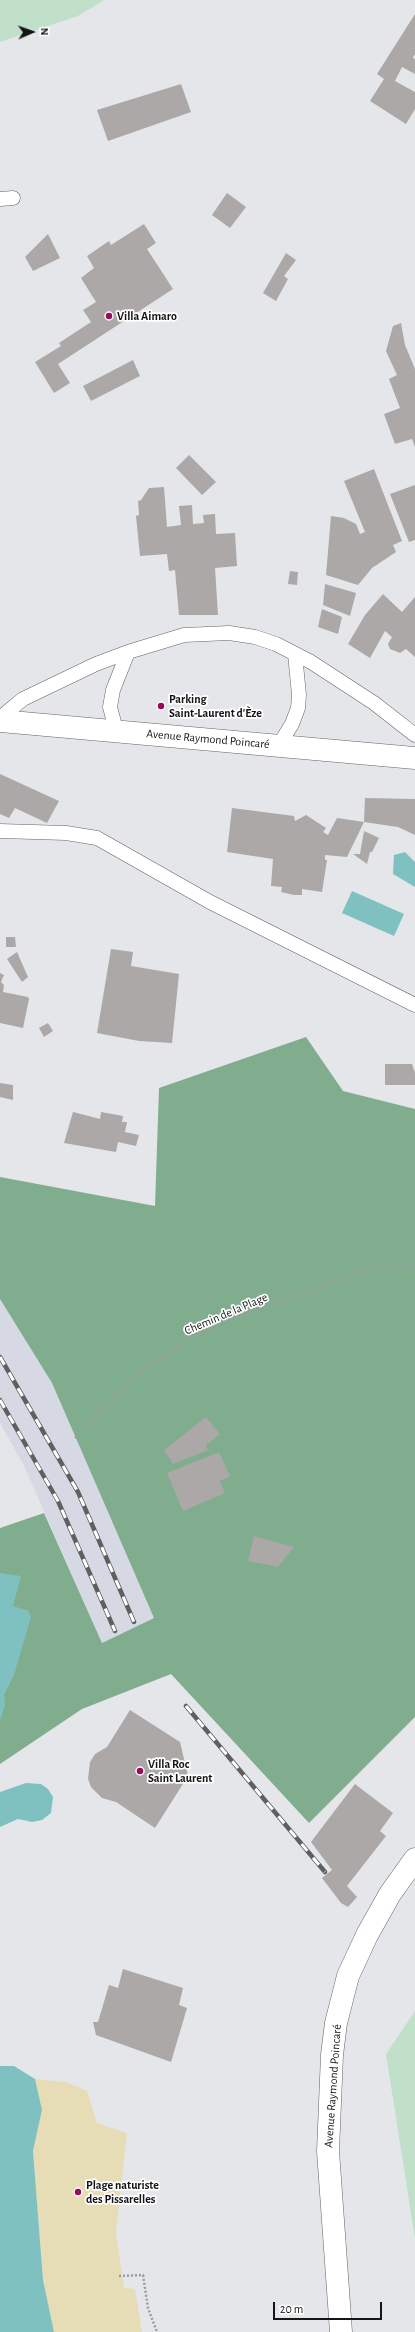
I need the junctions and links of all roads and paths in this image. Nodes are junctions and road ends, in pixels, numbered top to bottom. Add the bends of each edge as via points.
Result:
1 (128, 652) junction
2 (295, 654) junction
3 (0, 720) edge
4 (116, 730) junction
5 (415, 735) edge
6 (279, 745) junction
7 (415, 758) edge
8 (0, 830) edge
9 (415, 1005) edge
10 (415, 1267) edge
11 (75, 1438) dead end
12 (415, 1859) edge
13 (118, 2276) dead end
14 (157, 2332) edge
15 (341, 2332) edge

1 - 2 lane via 164,640 208,633 255,637
1 - 3 lane via 96,664 23,699
1 - 4 lane via 113,690 110,707
2 - 5 lane via 374,702
2 - 6 lane via 298,708
3 - 4 main road, Avenue Raymond Poincaré
4 - 6 main road, Avenue Raymond Poincaré
6 - 7 main road, Avenue Raymond Poincaré
8 - 9 lane via 66,833 97,838 210,902
10 - 11 path, Chemin de la Plage via 375,1268 252,1311 191,1338 141,1371
12 - 15 main road, Avenue Raymond Poincaré via 390,1894 367,1935 348,1976 336,2023 328,2150
13 - 14 path via 143,2276 148,2308

